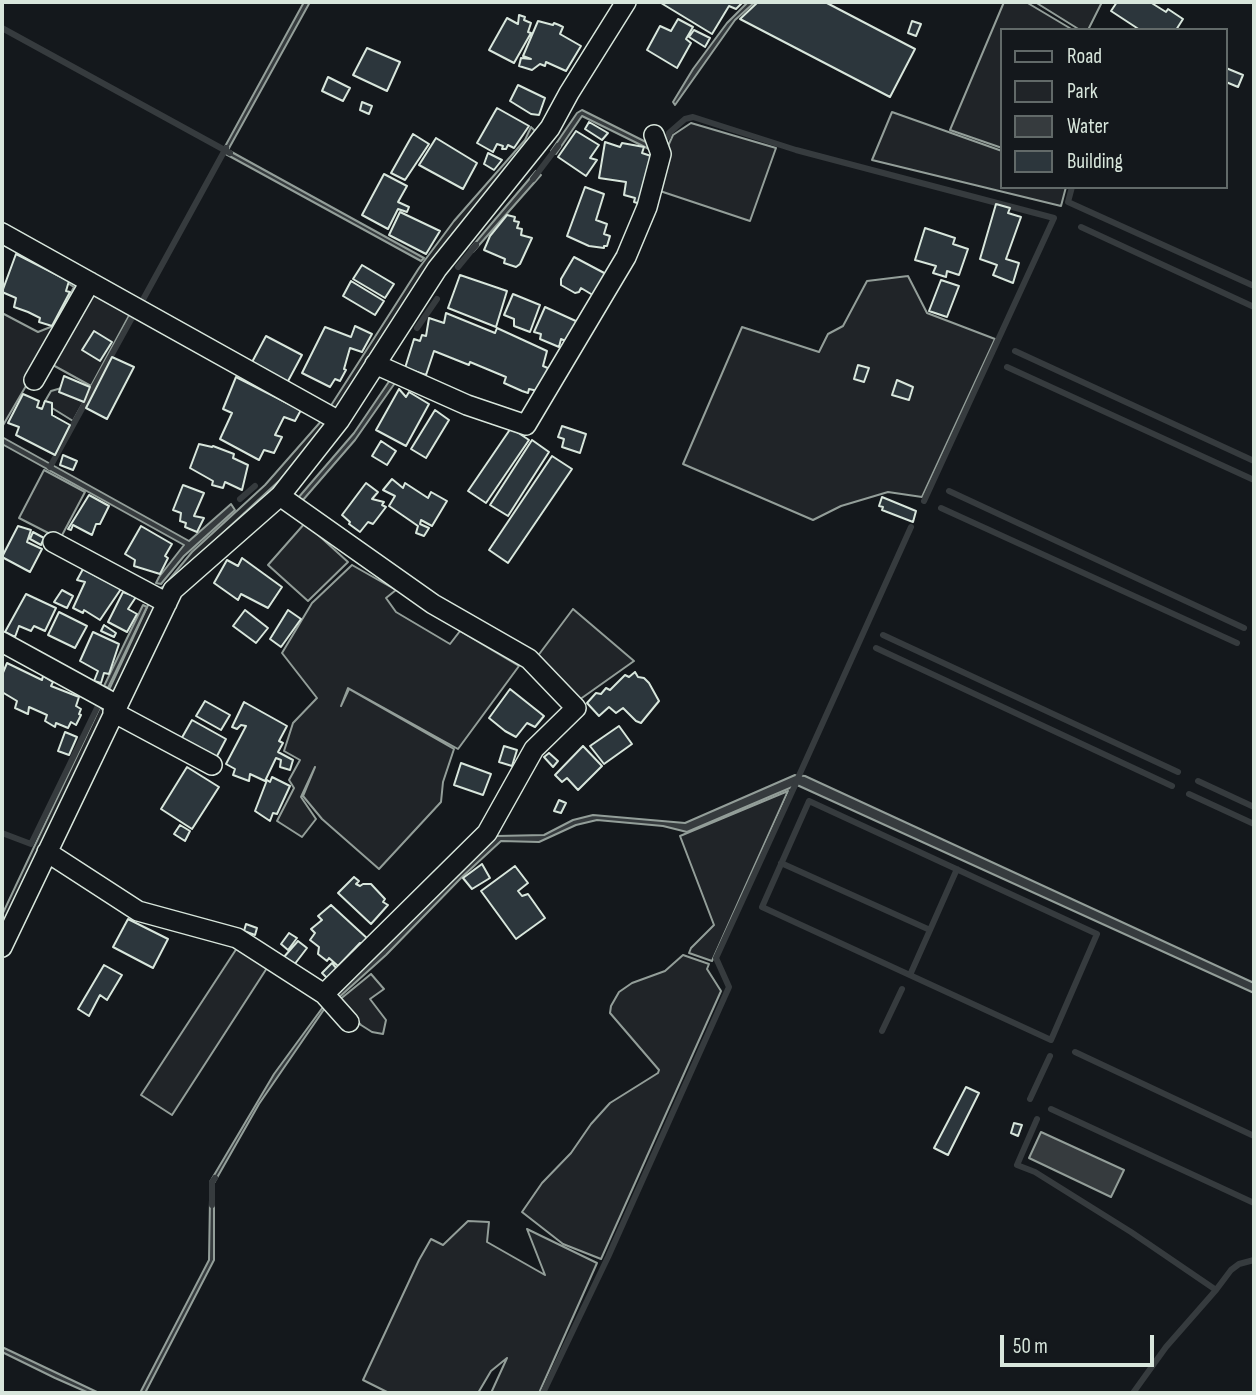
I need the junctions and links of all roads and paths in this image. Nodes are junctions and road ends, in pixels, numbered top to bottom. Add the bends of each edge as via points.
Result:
1 (626, 2) edge
2 (654, 135) dead end
3 (2, 233) edge
4 (90, 282) junction
5 (375, 364) junction
6 (34, 380) dead end
7 (339, 421) junction
8 (280, 496) junction
9 (53, 542) dead end
10 (167, 603) junction
11 (2, 642) edge
12 (115, 708) junction
13 (212, 765) dead end
14 (47, 852) junction
15 (2, 947) edge
16 (324, 994) junction
17 (349, 1022) dead end

1 - 5 street via 550,128 437,269
2 - 5 street via 661,153 647,207 626,257 526,425 467,405
3 - 4 street
4 - 6 street
4 - 7 street
5 - 7 street
7 - 8 street
8 - 10 street via 173,590
8 - 16 street via 433,604 529,659 576,708 534,749 487,833
9 - 10 street
10 - 12 street
11 - 12 street
12 - 13 street
12 - 14 street
14 - 15 street
14 - 16 street via 138,911 237,938
16 - 17 street

